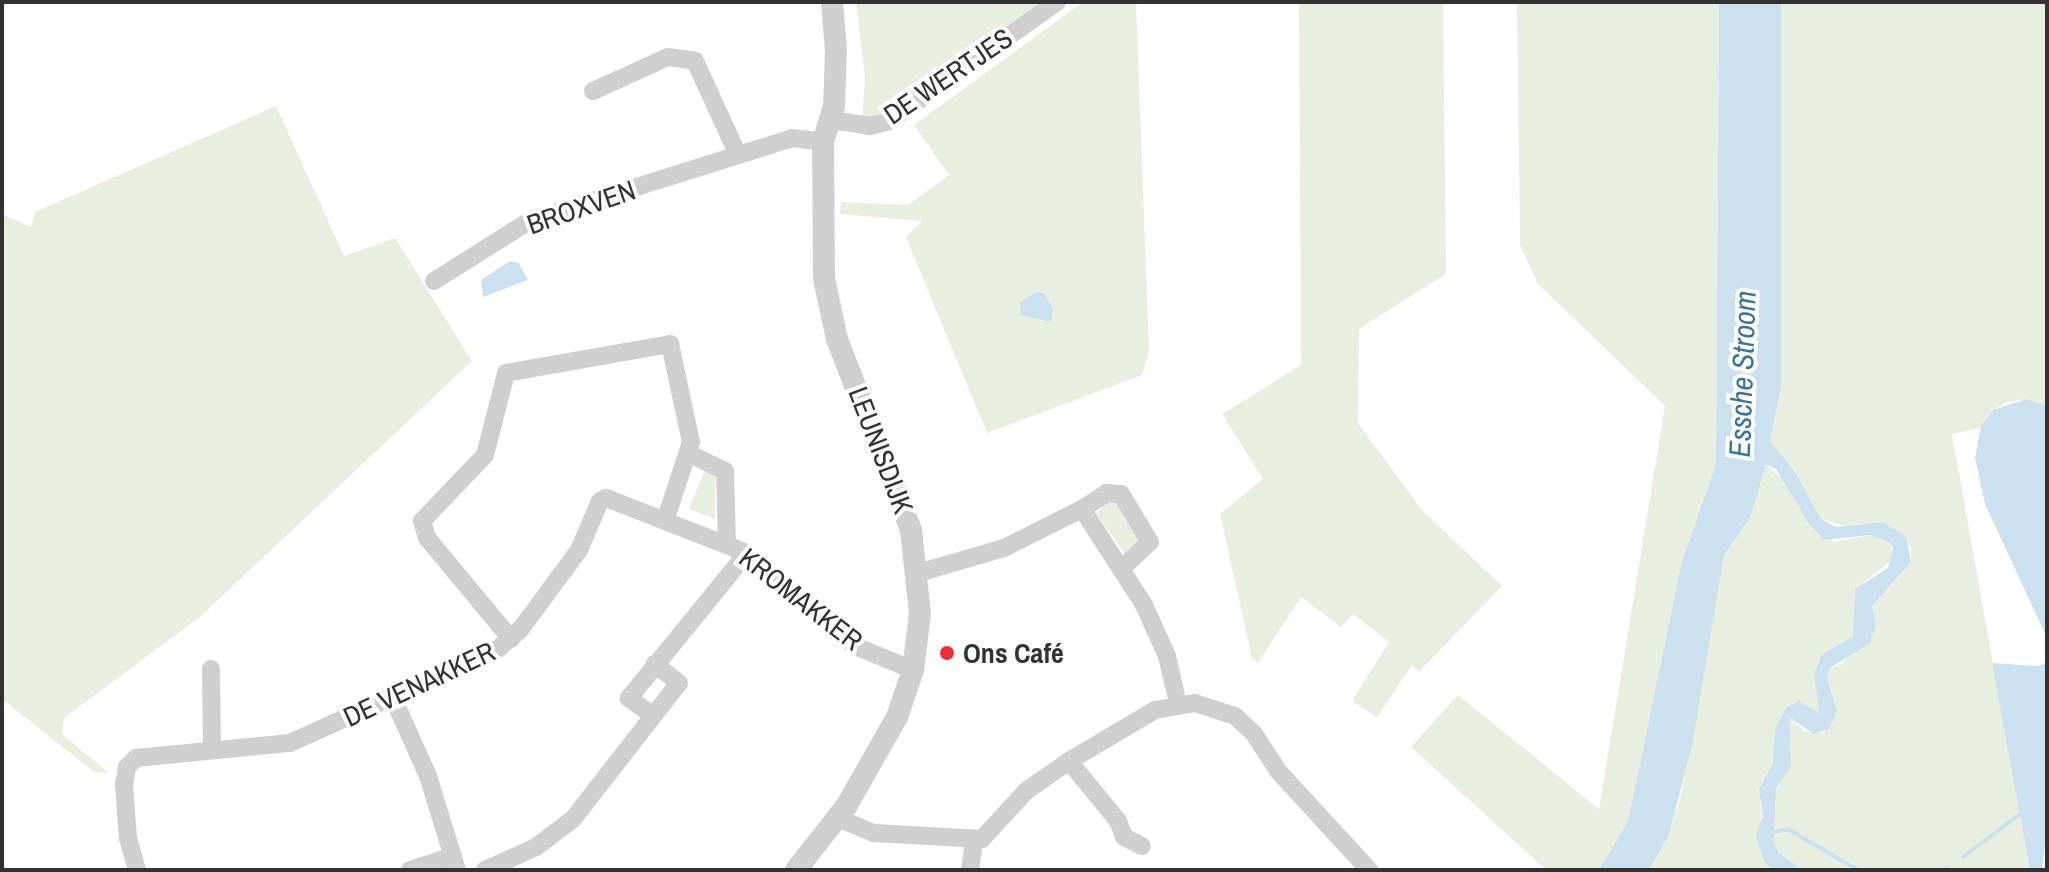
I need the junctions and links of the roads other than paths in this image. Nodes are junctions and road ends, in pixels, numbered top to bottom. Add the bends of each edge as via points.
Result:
1 (832, 2) edge
2 (1057, 2) edge
3 (593, 91) dead end
4 (832, 120) junction
5 (823, 142) junction
6 (738, 155) junction
7 (434, 281) dead end
8 (690, 454) junction
9 (600, 501) joint
10 (1082, 509) junction
11 (666, 518) junction
12 (727, 542) junction
13 (747, 553) junction
14 (1122, 568) junction
15 (918, 573) junction
16 (511, 639) junction
17 (655, 664) junction
18 (211, 669) dead end
19 (913, 670) junction
20 (1176, 694) dead end
21 (393, 698) junction
22 (652, 715) junction
23 (212, 749) junction
24 (1069, 761) junction
25 (838, 818) junction
26 (974, 840) junction
27 (1142, 846) dead end
28 (455, 863) edge
29 (137, 870) edge
30 (410, 870) edge
31 (485, 870) edge
32 (796, 870) edge
33 (970, 870) edge
34 (1369, 870) edge

1 - 4 street, LEUNISDIJK
2 - 4 street, DE WERTJES via 890,121 870,126
3 - 6 street via 668,57 695,61
4 - 5 street, LEUNISDIJK
5 - 6 street, BROXVEN via 792,138
5 - 15 street, LEUNISDIJK via 822,261 830,316 899,493
6 - 7 street, BROXVEN via 531,220
8 - 11 street
8 - 12 street via 725,471
8 - 16 street via 670,344 506,373 485,455 422,521 427,538
9 - 11 street, KROMAKKER via 618,500
9 - 16 street, DE VENAKKER via 579,550
10 - 14 street
10 - 14 street via 1107,493 1121,494 1128,504 1150,542 1141,556
10 - 15 street via 1004,548
11 - 12 street, KROMAKKER
12 - 13 street, KROMAKKER
13 - 17 street
13 - 19 street, KROMAKKER via 853,645
14 - 20 street via 1159,633
15 - 19 street, LEUNISDIJK
16 - 21 street, DE VENAKKER
17 - 22 street via 629,698
17 - 22 street via 679,683
18 - 23 street
19 - 25 street, LEUNISDIJK via 891,730
21 - 23 street, DE VENAKKER via 290,743
21 - 28 street via 428,776
22 - 31 street via 560,831
23 - 29 street, DE VENAKKER via 136,758 124,777 128,838
24 - 26 street via 1026,791 990,834
24 - 27 street via 1118,821 1124,837
24 - 34 street via 1166,705 1215,707 1254,734 1279,772
25 - 26 street via 874,833
25 - 32 street, LEUNISDIJK
26 - 33 street
28 - 30 street

